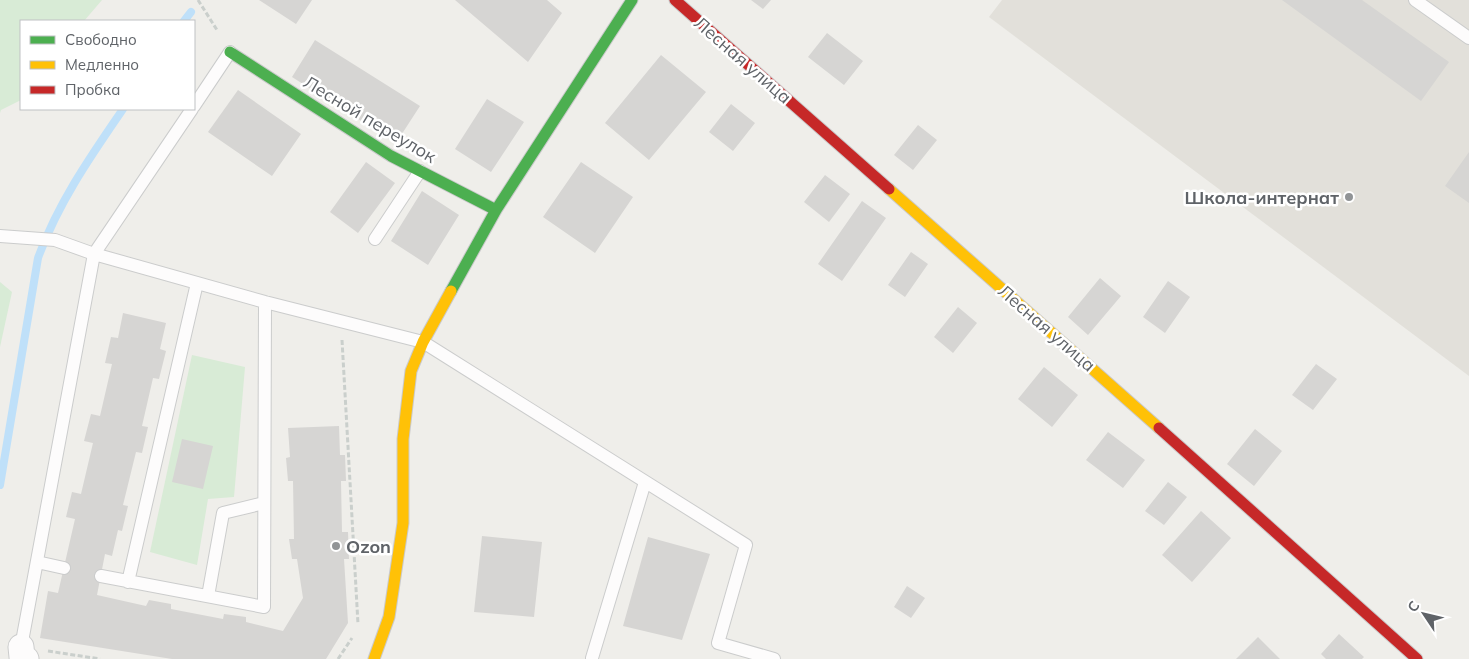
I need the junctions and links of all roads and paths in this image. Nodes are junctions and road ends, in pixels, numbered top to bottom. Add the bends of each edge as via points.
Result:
1 (198, 0) edge
2 (632, 0) edge
3 (675, 0) edge
4 (1415, 0) edge
5 (1469, 38) edge
6 (230, 52) junction
7 (195, 104) edge
8 (191, 110) edge
9 (420, 171) junction
10 (496, 210) junction
11 (0, 236) edge
12 (375, 239) dead end
13 (94, 254) junction
14 (197, 283) junction
15 (265, 302) junction
16 (341, 322) junction
17 (423, 342) junction
18 (645, 482) junction
19 (264, 503) junction
20 (37, 562) junction
21 (64, 568) dead end
22 (101, 576) dead end
23 (128, 582) junction
24 (208, 596) junction
25 (358, 629) dead end
26 (353, 636) dead end
27 (24, 653) edge
28 (592, 658) dead end
29 (100, 659) edge
30 (338, 659) edge
31 (374, 659) edge
32 (774, 659) edge
33 (1417, 659) edge

1 - 6 path
2 - 10 street
3 - 33 street, Лесная улица
4 - 5 lane
6 - 7 lane
6 - 9 street, Лесной переулок via 391,156
8 - 13 lane
9 - 10 street, Лесной переулок
9 - 12 lane
10 - 17 street
11 - 13 lane via 54,240
13 - 14 lane
13 - 20 lane
14 - 15 lane
14 - 23 lane
15 - 16 lane
15 - 19 lane
16 - 17 lane
16 - 25 path
17 - 18 lane
17 - 31 street via 411,371 403,439 403,523 389,617
18 - 28 lane
18 - 32 lane via 746,545 718,643
19 - 24 lane via 223,513
19 - 24 lane via 264,606
20 - 21 lane
20 - 27 lane
22 - 23 lane
23 - 24 lane
26 - 30 path
27 - 29 path

